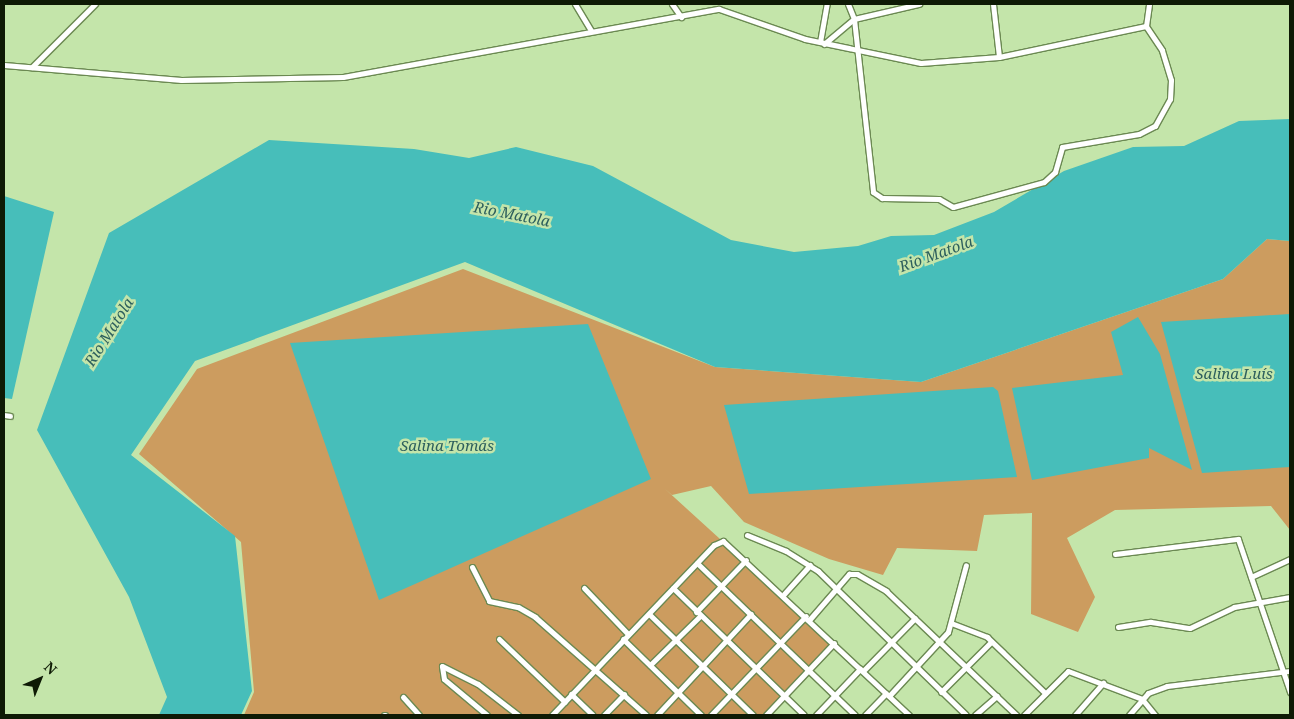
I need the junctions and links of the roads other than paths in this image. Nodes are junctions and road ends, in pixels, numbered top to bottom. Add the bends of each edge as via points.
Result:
1 (95, 4) edge
2 (575, 4) edge
3 (672, 4) edge
4 (827, 4) edge
5 (848, 4) edge
6 (919, 4) edge
7 (993, 4) edge
8 (1150, 4) edge
9 (681, 17) junction
10 (854, 20) junction
11 (1146, 26) junction
12 (590, 31) junction
13 (822, 43) junction
14 (858, 53) junction
15 (999, 57) junction
16 (4, 65) edge
17 (32, 68) junction
18 (747, 535) dead end
19 (1116, 554) dead end
20 (1290, 559) edge
21 (746, 560) junction
22 (697, 563) junction
23 (810, 565) junction
24 (966, 565) dead end
25 (472, 567) dead end
26 (1251, 576) junction
27 (721, 586) junction
28 (584, 588) dead end
29 (673, 588) junction
30 (838, 590) junction
31 (784, 594) junction
32 (1290, 597) edge
33 (1260, 602) junction
34 (649, 614) junction
35 (698, 614) junction
36 (751, 614) junction
37 (808, 618) junction
38 (915, 618) junction
39 (951, 623) junction
40 (1118, 628) dead end
41 (626, 636) junction
42 (499, 639) dead end
43 (675, 641) junction
44 (726, 641) junction
45 (779, 642) junction
46 (891, 642) junction
47 (940, 642) junction
48 (991, 642) junction
49 (834, 643) junction
50 (650, 665) junction
51 (966, 666) junction
52 (702, 667) junction
53 (917, 667) junction
54 (596, 668) junction
55 (756, 669) junction
56 (808, 669) junction
57 (862, 670) junction
58 (1290, 671) edge
59 (1284, 672) junction
60 (1104, 684) junction
61 (678, 692) junction
62 (941, 692) junction
63 (1290, 692) edge
64 (1045, 693) junction
65 (571, 694) junction
66 (624, 694) junction
67 (732, 694) junction
68 (887, 695) junction
69 (783, 696) junction
70 (835, 696) junction
71 (997, 696) junction
72 (403, 697) dead end
73 (1142, 699) junction
74 (565, 702) junction
75 (419, 715) edge
76 (487, 715) edge
77 (518, 715) edge
78 (552, 715) edge
79 (593, 715) edge
80 (604, 715) edge
81 (646, 715) edge
82 (657, 715) edge
83 (702, 715) edge
84 (711, 715) edge
85 (753, 715) edge
86 (766, 715) edge
87 (804, 715) edge
88 (816, 715) edge
89 (856, 715) edge
90 (865, 715) edge
91 (908, 715) edge
92 (966, 715) edge
93 (975, 715) edge
94 (1016, 715) edge
95 (1024, 715) edge
96 (1075, 715) edge
97 (1129, 715) edge
98 (1155, 715) edge

1 - 17 street
2 - 12 street
3 - 9 street
4 - 13 street
5 - 10 street
6 - 10 street
7 - 15 street
8 - 11 street
9 - 12 street
9 - 13 street via 725,10
10 - 13 street
10 - 14 street
11 - 14 street via 1162,50 1171,80 1170,99 1155,126 1139,134 1062,147 1055,172 1044,182 1005,190 958,208 939,199 875,196
11 - 15 street
12 - 17 street via 343,77 181,80
13 - 14 street
14 - 15 street via 921,63
16 - 17 street
18 - 23 street
19 - 26 street via 1238,539
20 - 26 street
21 - 22 street via 724,541
21 - 27 street
21 - 31 street
22 - 27 street
22 - 29 street
23 - 30 street
23 - 31 street
24 - 39 street
25 - 54 street via 489,601 527,612
26 - 33 street
27 - 35 street
27 - 36 street
28 - 41 street
29 - 34 street
29 - 35 street
30 - 37 street
30 - 38 street via 849,574 857,574 886,591
30 - 46 street
31 - 37 street
32 - 33 street
33 - 40 street via 1234,607 1190,628 1151,622
33 - 59 street
34 - 41 street
34 - 43 street
35 - 43 street
35 - 44 street
36 - 44 street
36 - 45 street
37 - 45 street
37 - 49 street
38 - 46 street
38 - 47 street
39 - 47 street
39 - 48 street
41 - 50 street
41 - 54 street
42 - 74 street
43 - 50 street
43 - 52 street
44 - 52 street
44 - 55 street
45 - 55 street
45 - 56 street
46 - 53 street
46 - 57 street
47 - 51 street
47 - 53 street
48 - 51 street
48 - 64 street
49 - 56 street
49 - 57 street
50 - 61 street
51 - 62 street
51 - 71 street
52 - 61 street
52 - 67 street
53 - 62 street
53 - 68 street
54 - 65 street
54 - 66 street
55 - 67 street
55 - 69 street
56 - 69 street
56 - 70 street
57 - 68 street
57 - 70 street
58 - 59 street
59 - 63 street
59 - 73 street via 1168,686
60 - 64 street via 1068,671
60 - 73 street
60 - 96 street
61 - 82 street
61 - 83 street
62 - 92 street
64 - 95 street
65 - 74 street
65 - 79 street
66 - 80 street
66 - 81 street
67 - 84 street
67 - 85 street
68 - 90 street
68 - 91 street
69 - 86 street
69 - 87 street
70 - 88 street
70 - 89 street
71 - 93 street
71 - 94 street
72 - 75 street
73 - 97 street
73 - 98 street
74 - 78 street
76 - 77 street via 444,679 442,666 478,684

